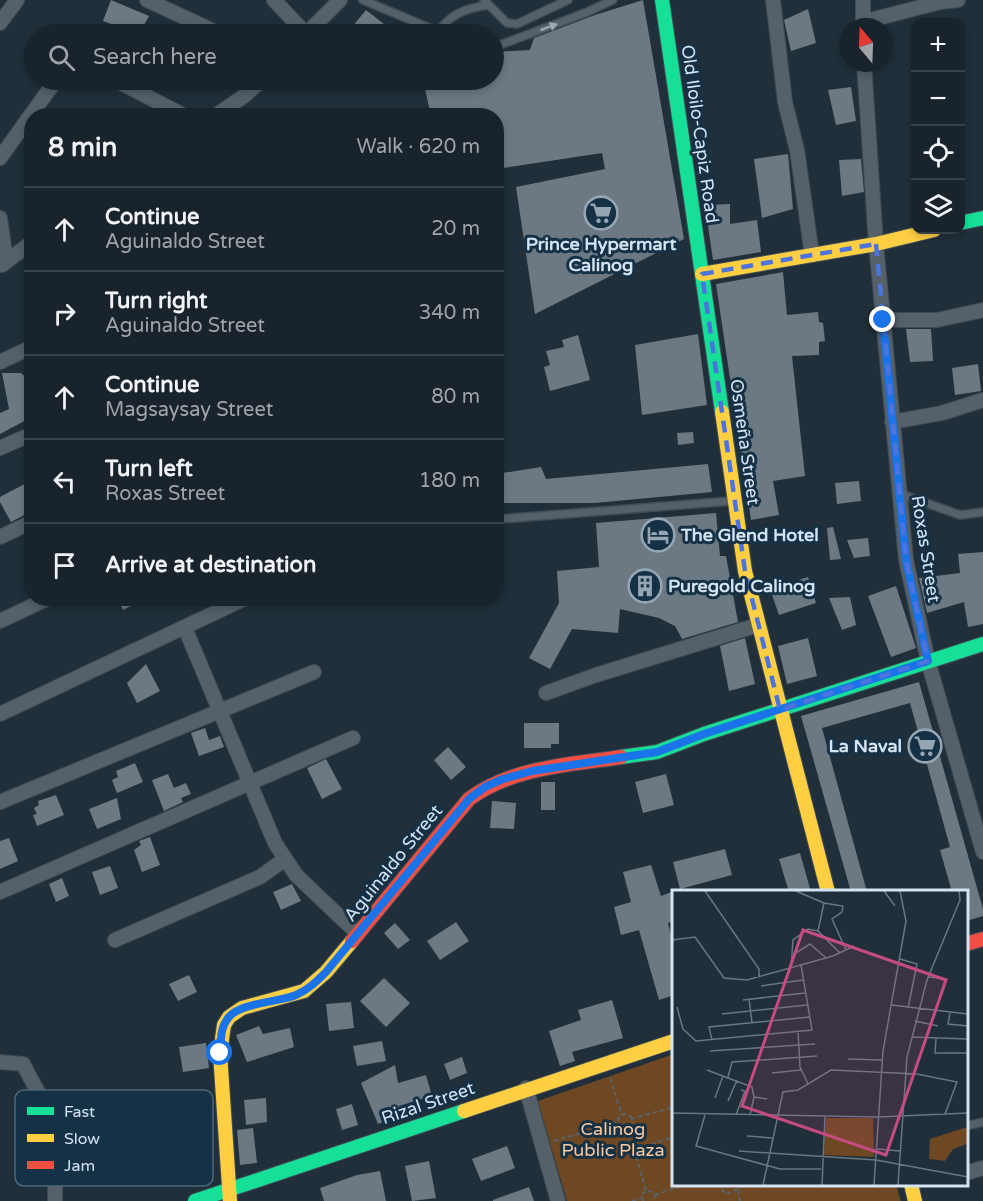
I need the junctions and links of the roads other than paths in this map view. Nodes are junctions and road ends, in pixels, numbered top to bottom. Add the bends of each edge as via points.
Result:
1 (17, 0) edge
2 (147, 0) edge
3 (274, 0) edge
4 (340, 0) edge
5 (363, 0) edge
6 (568, 0) edge
7 (613, 0) edge
8 (662, 0) edge
9 (773, 0) edge
10 (862, 0) edge
11 (958, 0) edge
12 (487, 3) edge
13 (863, 18) edge
14 (884, 18) edge
15 (0, 22) edge
16 (199, 24) edge
17 (297, 24) edge
18 (316, 24) edge
19 (420, 24) edge
20 (448, 24) edge
21 (504, 44) edge
22 (865, 72) edge
23 (49, 90) edge
24 (134, 90) edge
25 (251, 90) edge
26 (36, 108) edge
27 (169, 108) edge
28 (227, 108) edge
29 (24, 125) edge
30 (0, 158) edge
31 (0, 218) edge
32 (983, 218) edge
33 (965, 222) edge
34 (917, 234) edge
35 (876, 244) junction
36 (24, 249) edge
37 (812, 255) junction
38 (3, 264) edge
39 (702, 274) junction
40 (983, 310) edge
41 (883, 320) junction
42 (24, 350) edge
43 (0, 362) edge
44 (983, 400) edge
45 (892, 422) junction
46 (24, 438) edge
47 (0, 448) edge
48 (898, 494) junction
49 (735, 501) junction
50 (983, 512) edge
51 (504, 519) edge
52 (24, 526) edge
53 (0, 537) edge
54 (32, 606) edge
55 (230, 606) edge
56 (0, 621) edge
57 (758, 625) junction
58 (185, 628) junction
59 (983, 644) edge
60 (928, 661) junction
61 (314, 672) dead end
62 (546, 693) dead end
63 (780, 710) junction
64 (219, 712) junction
65 (0, 714) edge
66 (353, 738) dead end
67 (250, 784) junction
68 (0, 802) edge
69 (983, 852) edge
70 (285, 859) junction
71 (827, 890) edge
72 (0, 892) edge
73 (358, 934) junction
74 (983, 939) edge
75 (115, 940) dead end
76 (968, 943) edge
77 (672, 1042) edge
78 (0, 1062) edge
79 (526, 1088) junction
80 (37, 1090) edge
81 (983, 1122) edge
82 (968, 1126) edge
83 (983, 1168) edge
84 (968, 1172) edge
85 (55, 1186) edge
86 (229, 1195) edge
87 (55, 1201) edge
88 (195, 1201) edge
89 (558, 1201) edge

1 - 15 street
2 - 16 street
3 - 17 street
4 - 18 street
5 - 19 lane
6 - 12 lane via 517,24 507,23
21 -> 7 lane
8 - 39 street, Old Iloilo-Capiz Road
9 - 37 street via 785,102 797,150
10 - 13 street
11 - 14 street
12 - 20 lane via 456,13
22 - 35 street, Roxas Street
23 - 26 street
24 - 27 street
25 - 28 street
29 - 30 street
31 - 38 street
32 - 33 street
34 - 35 street
35 - 37 street
35 - 41 street, Roxas Street
36 - 38 street
37 - 39 street
39 - 49 street, Osmeña Street
40 - 41 street via 937,320
41 - 45 street, Roxas Street
42 - 43 street
44 - 45 street via 942,413
45 - 48 street, Roxas Street
46 - 47 street
48 - 50 lane via 960,515
48 - 60 street, Roxas Street via 906,560
49 - 51 lane
49 - 57 street, Osmeña Street
52 - 53 street
54 - 56 street
55 - 58 street
57 - 62 street
57 - 63 street, Osmeña Street
58 - 64 street
58 - 65 street
59 - 60 street, Aguinaldo Street
60 - 63 street, Aguinaldo Street
60 - 69 street, Roxas Street
61 - 64 street
63 - 71 street, Osmeña Street
63 - 73 street, Aguinaldo Street via 657,752 532,771 485,787 469,799
64 - 67 street
64 - 68 street
66 - 67 street
67 - 70 street
67 - 72 street
70 - 73 street via 319,899
70 - 75 street via 260,877
73 - 86 street, Aguinaldo Street via 311,987 296,995 242,1009 230,1016 221,1031
74 - 76 street
77 - 79 street, Rizal Street
78 - 80 street via 23,1064
79 - 86 street, Rizal Street
79 - 89 street
81 - 82 lane
83 - 84 street
85 - 87 street
86 - 88 street, Rizal Street

